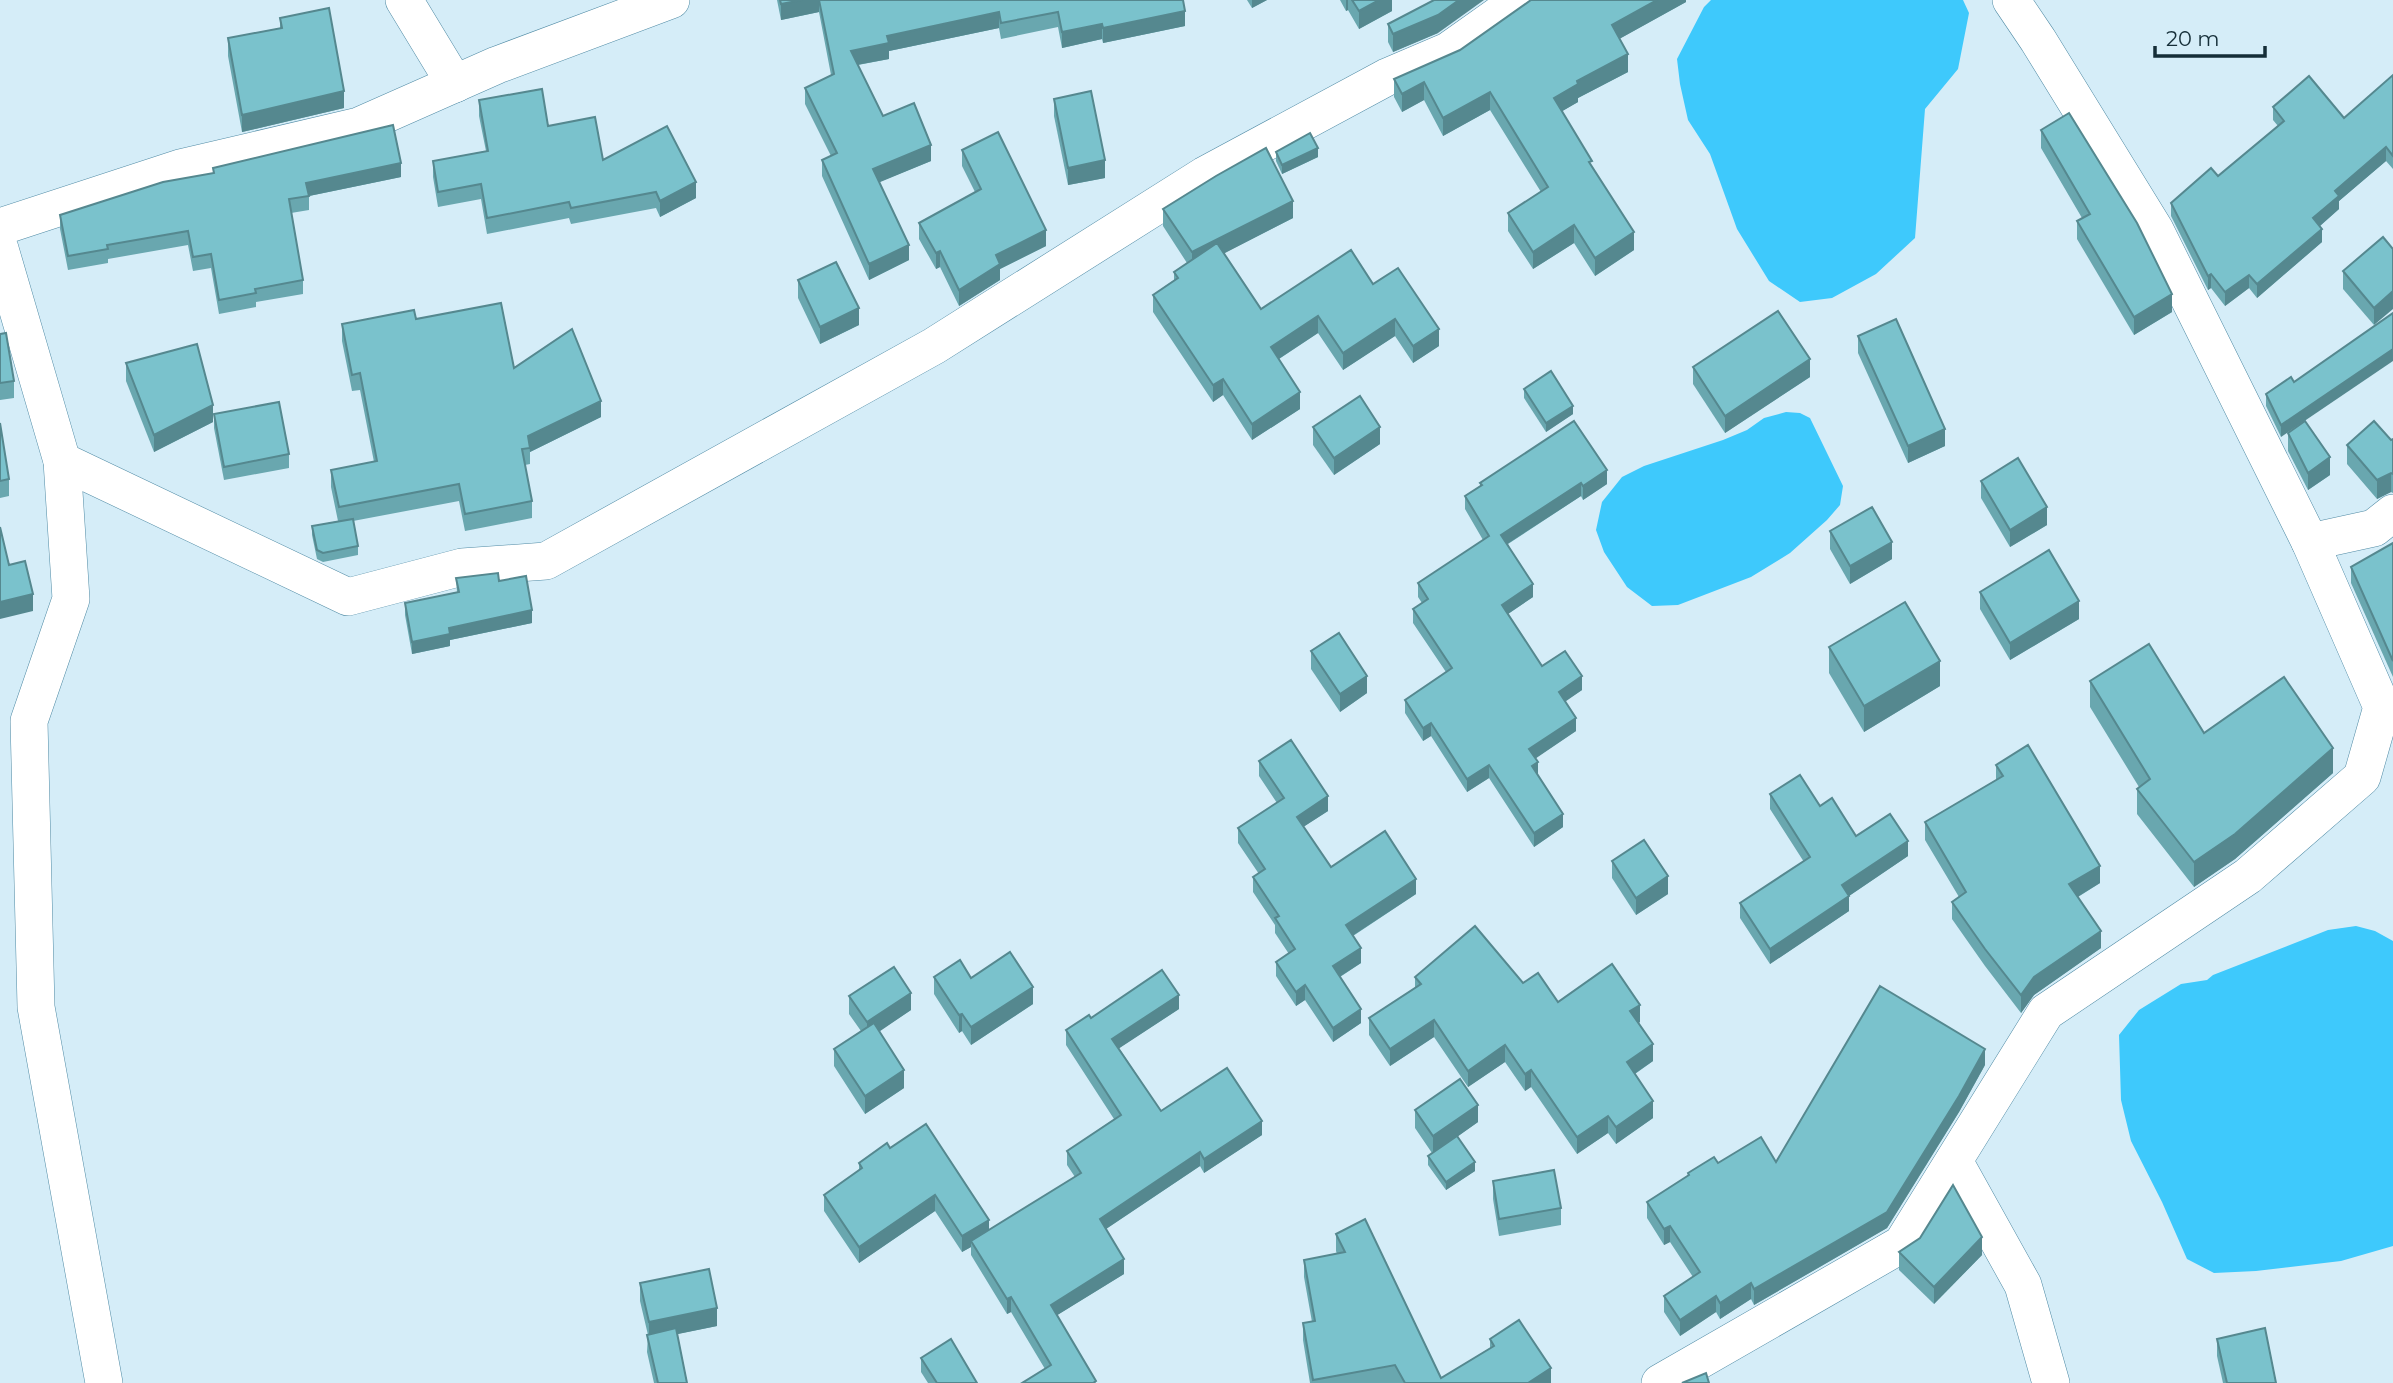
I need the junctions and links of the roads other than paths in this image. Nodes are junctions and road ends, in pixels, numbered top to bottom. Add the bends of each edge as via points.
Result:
1 (404, 0) edge
2 (671, 0) edge
3 (1520, 0) edge
4 (2011, 0) edge
5 (455, 83) junction
6 (0, 227) edge
7 (0, 248) edge
8 (62, 461) junction
9 (2393, 513) edge
10 (2310, 542) junction
11 (14, 725) edge
12 (1954, 1161) junction
13 (104, 1383) edge
14 (1660, 1383) edge
15 (2051, 1383) edge

1 - 5 street
2 - 5 street
3 - 8 street via 1448,51 1387,77 1205,175 934,346 546,561 462,567 348,597
4 - 10 street via 2155,230
5 - 6 street via 359,126 180,168
7 - 8 street
8 - 11 street via 71,599
9 - 10 street via 2374,528
10 - 12 street via 2382,707 2362,777 2248,877 2046,1012
11 - 13 street via 36,1007
12 - 14 street via 1902,1244
12 - 15 street via 2023,1285

